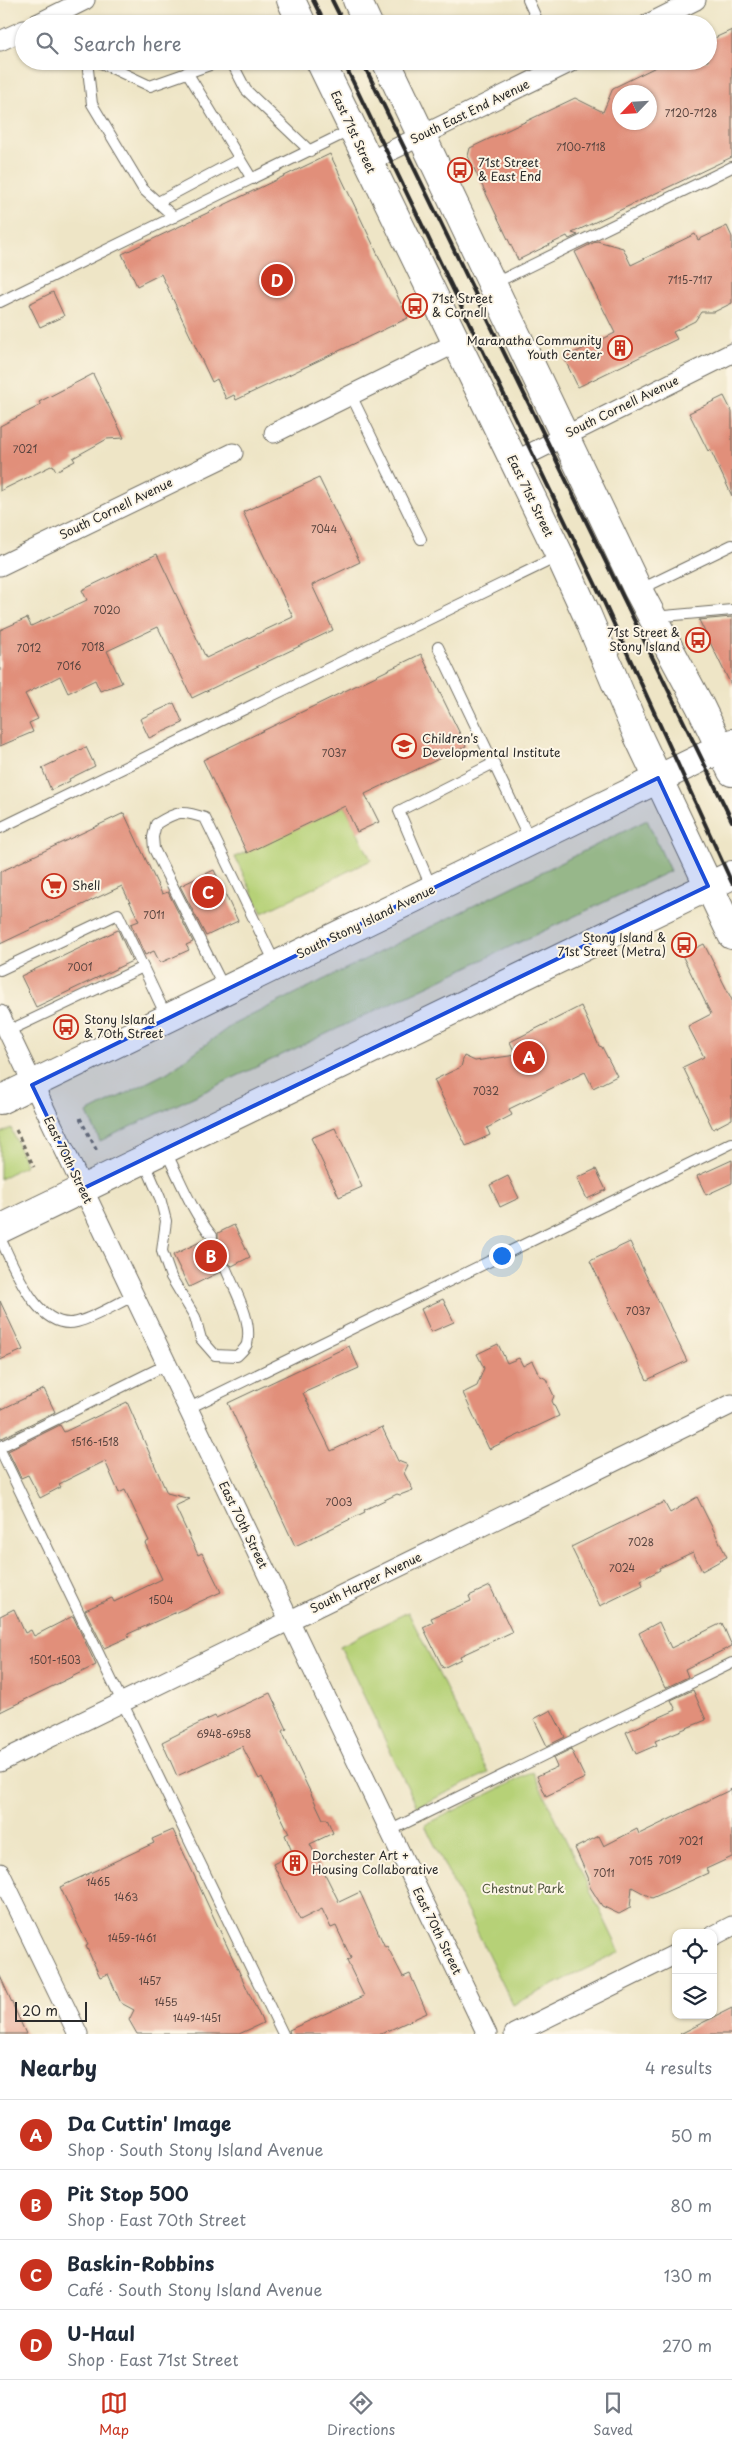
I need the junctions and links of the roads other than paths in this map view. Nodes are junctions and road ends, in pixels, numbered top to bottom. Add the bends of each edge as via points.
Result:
1 (84, 0) edge
2 (291, 0) edge
3 (357, 0) edge
4 (528, 0) edge
5 (696, 0) edge
6 (59, 15) edge
7 (298, 15) edge
8 (364, 15) edge
9 (536, 15) edge
10 (666, 15) edge
11 (15, 34) edge
12 (0, 41) edge
13 (88, 70) edge
14 (112, 70) edge
15 (193, 70) edge
16 (236, 70) edge
17 (324, 70) edge
18 (390, 70) edge
19 (550, 70) edge
20 (187, 72) junction
21 (352, 130) junction
22 (420, 136) junction
23 (310, 151) junction
24 (239, 158) junction
25 (368, 162) junction
26 (732, 167) edge
27 (252, 179) junction
28 (158, 202) junction
29 (174, 217) junction
30 (492, 284) junction
31 (0, 302) edge
32 (456, 343) junction
33 (732, 353) edge
34 (351, 395) junction
35 (274, 433) dead end
36 (564, 435) junction
37 (233, 453) dead end
38 (513, 462) junction
39 (421, 539) dead end
40 (732, 544) edge
41 (560, 556) junction
42 (0, 566) edge
43 (638, 590) junction
44 (732, 610) edge
45 (652, 617) junction
46 (438, 647) dead end
47 (728, 754) edge
48 (494, 763) junction
49 (658, 778) junction
50 (0, 828) edge
51 (530, 841) junction
52 (720, 881) edge
53 (432, 889) junction
54 (732, 935) edge
55 (276, 966) junction
56 (143, 967) junction
57 (0, 970) edge
58 (225, 991) junction
59 (167, 1019) junction
60 (4, 1023) edge
61 (32, 1085) junction
62 (0, 1100) edge
63 (732, 1143) edge
64 (154, 1155) junction
65 (82, 1190) junction
66 (0, 1229) edge
67 (212, 1236) dead end
68 (0, 1238) edge
69 (226, 1269) dead end
70 (133, 1296) junction
71 (166, 1365) junction
72 (732, 1404) edge
73 (187, 1409) junction
74 (0, 1448) edge
75 (289, 1621) junction
76 (732, 1663) edge
77 (123, 1702) junction
78 (0, 1762) edge
79 (389, 1831) junction
80 (0, 1873) edge
81 (732, 1926) edge
82 (717, 1934) edge
83 (672, 1956) edge
84 (78, 2034) edge
85 (283, 2034) edge
86 (487, 2034) edge
87 (514, 2034) edge

1 - 6 street
2 - 7 main road
3 - 8 main road
4 - 9 lane
5 - 10 street
11 - 12 street
13 - 28 lane via 92,104 143,189
14 - 20 lane via 150,86
15 - 20 lane
16 - 23 lane via 246,90
17 - 21 main road, East 71st Street
18 - 22 main road
19 - 22 street, South East End Avenue
20 - 24 lane
21 - 23 lane
21 - 25 main road, East 71st Street
22 - 25 street, South East End Avenue
22 - 30 main road
23 - 27 lane
24 - 27 lane
24 - 28 lane
25 - 32 main road, East 71st Street
26 - 30 lane
27 - 29 lane
28 - 29 lane
29 - 31 lane
30 - 36 main road
32 - 34 street
32 - 38 main road, East 71st Street
33 - 36 street, South Cornell Avenue
34 - 35 street
34 - 39 lane
36 - 38 street, South Cornell Avenue
36 - 43 main road
37 - 42 street, South Cornell Avenue
38 - 41 main road, East 71st Street
40 - 43 lane
41 - 49 main road, East 71st Street
41 - 50 lane
43 - 45 main road
44 - 45 lane
45 - 47 main road
46 - 48 lane
47 - 49 main road, South Stony Island Avenue
48 - 51 lane
48 - 53 lane via 399,811
49 - 51 main road, South Stony Island Avenue
49 - 52 main road, East 71st Street
51 - 53 main road, South Stony Island Avenue
52 - 54 main road, East 71st Street
52 - 64 main road
53 - 55 main road, South Stony Island Avenue
55 - 58 main road, South Stony Island Avenue
55 - 58 lane via 205,818 184,811 170,815 156,824 154,849
56 - 57 lane via 118,914
56 - 59 lane
56 - 60 lane
58 - 59 main road, South Stony Island Avenue
59 - 61 main road, South Stony Island Avenue
60 - 61 street, East 70th Street
61 - 62 main road, South Stony Island Avenue
61 - 65 street, East 70th Street
63 - 73 lane
64 - 65 main road
64 - 67 lane via 187,1194 196,1216
64 - 69 lane via 166,1221 162,1251 171,1277 195,1317 200,1339 215,1355 237,1356 246,1346 248,1330
65 - 66 main road
65 - 70 street, East 70th Street
68 - 70 lane via 29,1296 41,1310 64,1324 78,1322
70 - 71 street, East 70th Street
71 - 73 street, East 70th Street
71 - 74 lane
72 - 75 street, South Harper Avenue
73 - 75 street, East 70th Street
74 - 77 lane
75 - 77 street, South Harper Avenue
75 - 79 street, East 70th Street
76 - 79 lane
77 - 78 street, South Harper Avenue
77 - 85 lane
79 - 86 street, East 70th Street
80 - 84 street
81 - 82 street
83 - 87 street

